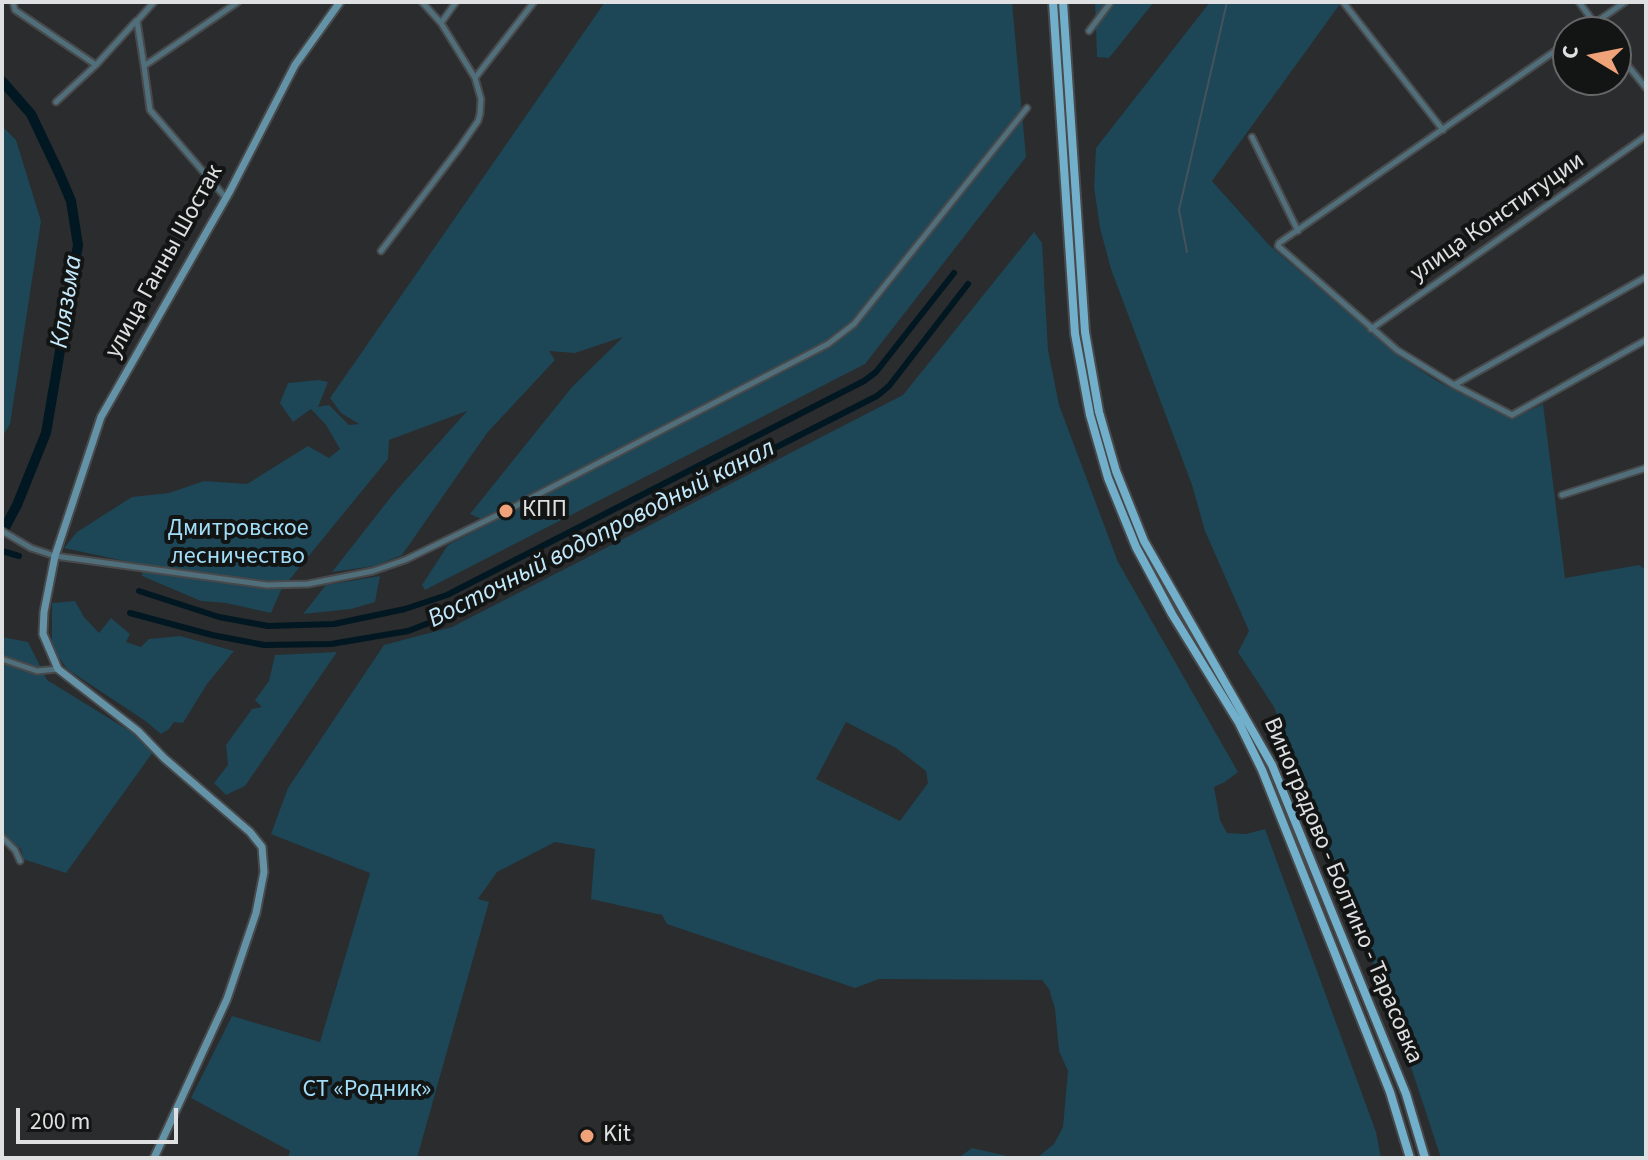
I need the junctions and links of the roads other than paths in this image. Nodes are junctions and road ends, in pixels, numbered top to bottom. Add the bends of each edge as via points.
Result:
1 (13, 2) edge
2 (154, 2) edge
3 (238, 2) edge
4 (340, 2) edge
5 (422, 2) edge
6 (456, 2) edge
7 (534, 2) edge
8 (1053, 2) edge
9 (1063, 2) edge
10 (1111, 2) edge
11 (1343, 2) edge
12 (1625, 2) edge
13 (1605, 16) edge
14 (137, 21) junction
15 (441, 23) junction
16 (1089, 31) dead end
17 (1552, 53) edge
18 (96, 65) junction
19 (144, 66) junction
20 (1632, 71) edge
21 (475, 78) junction
22 (1646, 88) edge
23 (56, 102) dead end
24 (1027, 108) dead end
25 (1443, 130) junction
26 (1646, 136) edge
27 (1252, 137) dead end
28 (226, 198) junction
29 (1298, 231) junction
30 (381, 251) dead end
31 (1646, 277) edge
32 (1371, 329) junction
33 (1646, 340) edge
34 (1454, 385) junction
35 (1646, 468) edge
36 (1562, 495) dead end
37 (2, 531) edge
38 (55, 556) junction
39 (2, 659) edge
40 (58, 669) junction
41 (2, 837) edge
42 (20, 861) dead end
43 (154, 1158) edge
44 (1409, 1158) edge
45 (1425, 1158) edge

1 - 18 street via 15,10
2 - 14 street
3 - 19 street
4 - 28 main road, улица Ганны Шостак via 295,65
5 - 15 street
6 - 15 street
7 - 21 street
8 - 44 main road, Виноградово - Болтино - Тарасовка via 1075,334 1108,478 1136,547 1262,770 1390,1092
9 - 45 main road, Виноградово - Болтино - Тарасовка via 1085,332 1116,471 1144,541 1272,765 1406,1094
10 - 16 street
11 - 25 street
12 - 13 street
14 - 18 street
14 - 19 street
15 - 21 street
17 - 25 street
18 - 23 street
19 - 28 street via 150,110
20 - 22 street
21 - 30 street via 481,99 478,121
24 - 38 street via 854,324 828,344 405,560 308,584 267,585
25 - 29 street
26 - 32 street, улица Конституции
27 - 29 street
28 - 38 main road, улица Ганны Шостак via 101,417
29 - 32 street via 1278,246
31 - 34 street
32 - 34 street
33 - 34 street via 1512,415
35 - 36 street
37 - 38 street
38 - 40 main road, улица Ганны Шостак via 43,634
39 - 40 street via 37,671
40 - 43 main road via 138,731 262,847 264,872 256,913 221,1016
41 - 42 street

